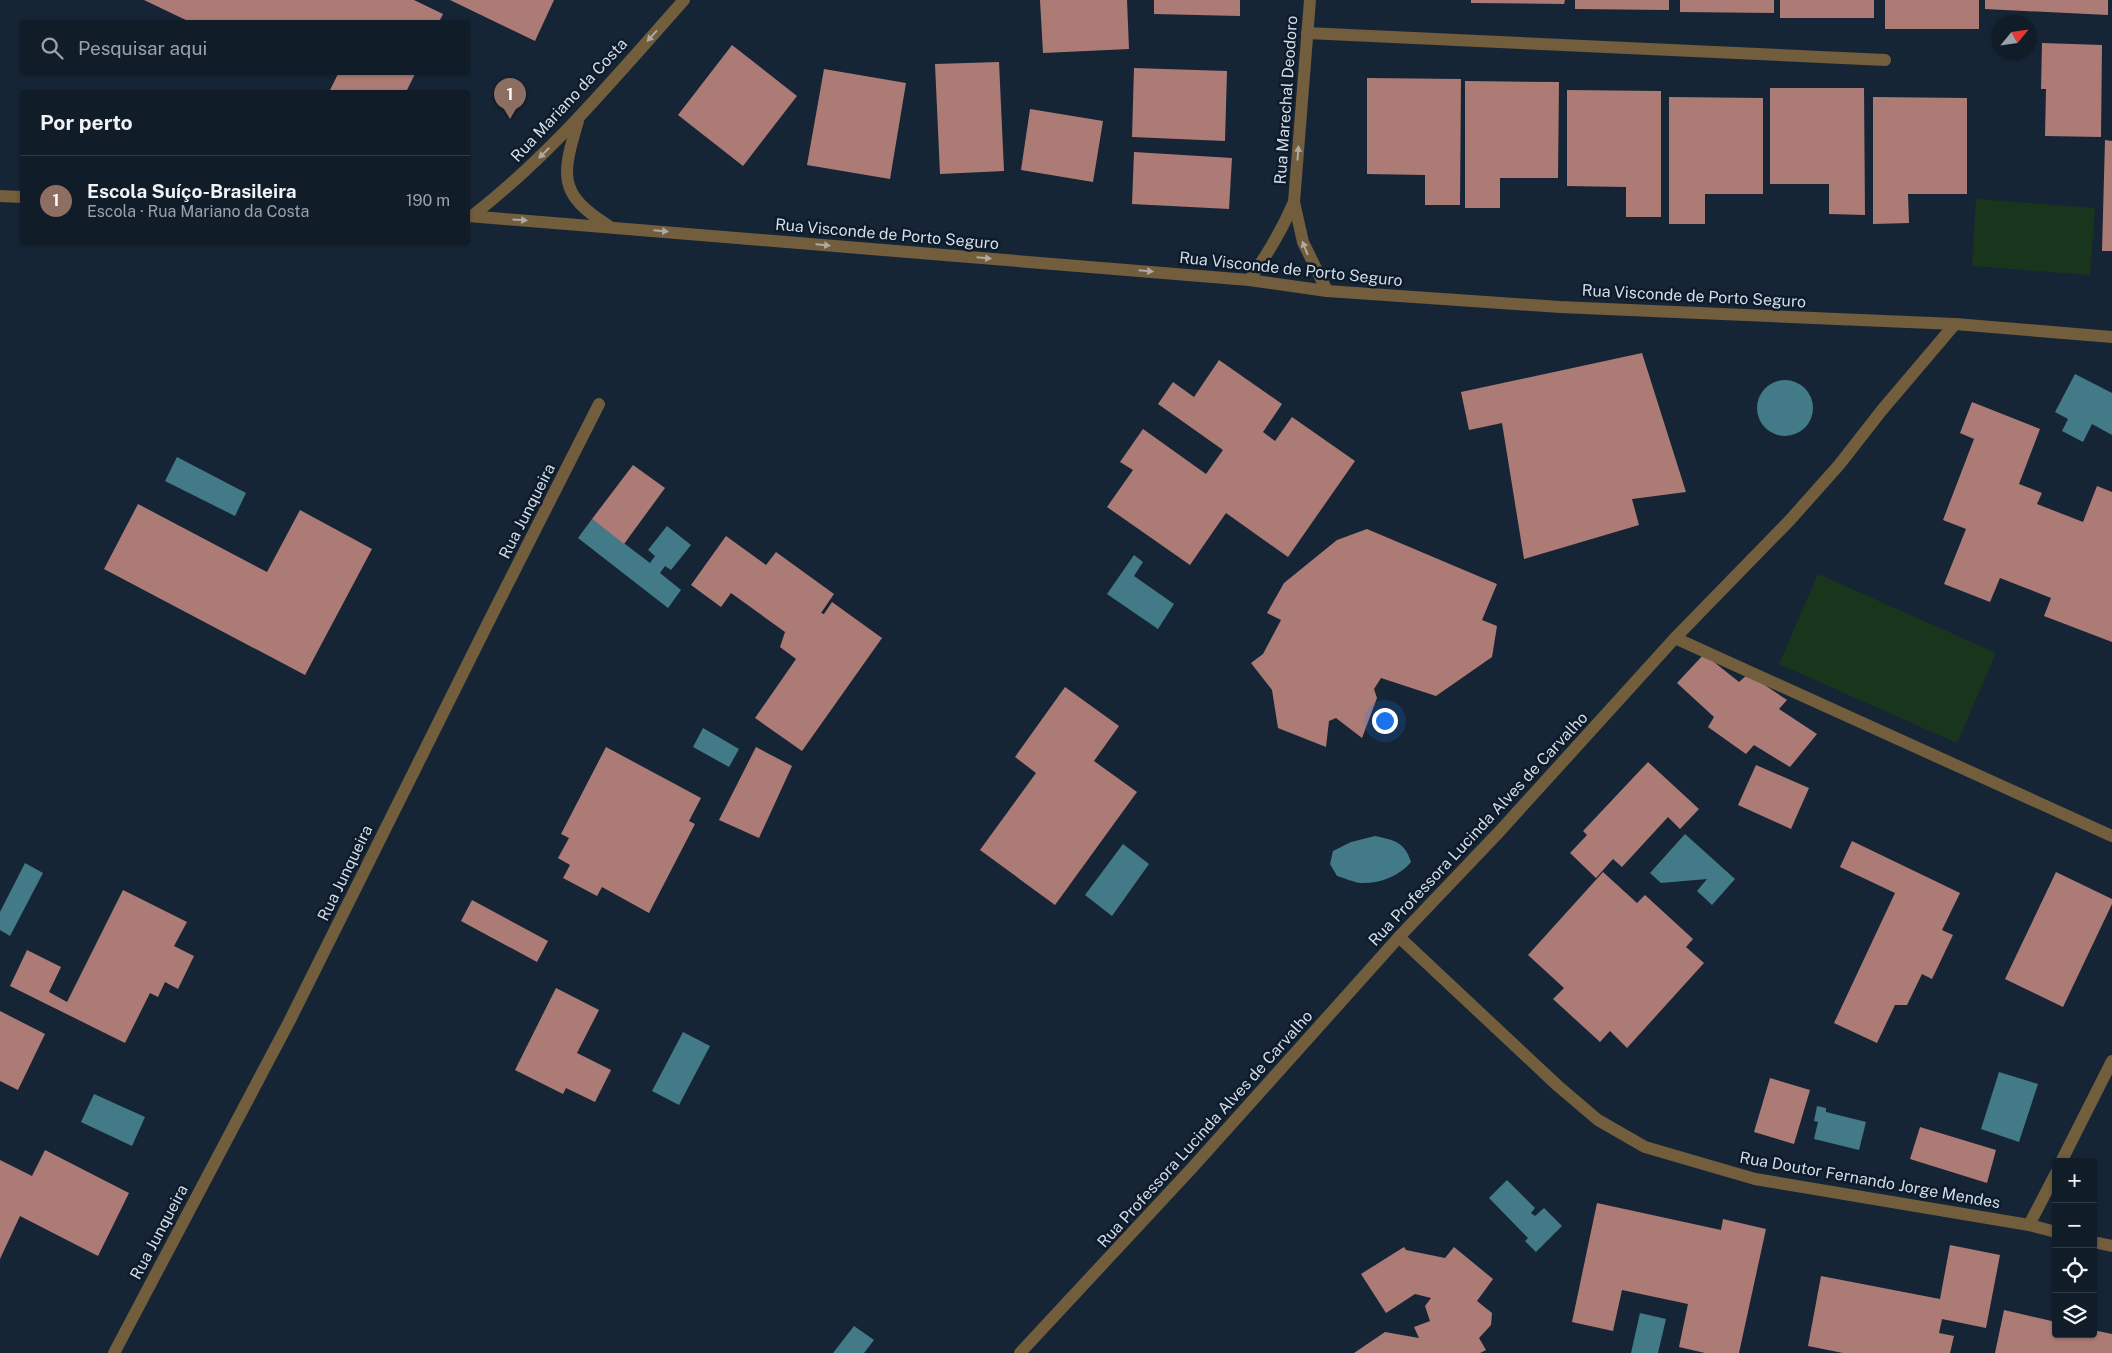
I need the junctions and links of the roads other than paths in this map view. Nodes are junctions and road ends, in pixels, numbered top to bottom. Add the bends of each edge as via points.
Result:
1 (684, 0) edge
2 (1310, 0) edge
3 (1307, 33) junction
4 (1885, 60) dead end
5 (578, 118) junction
6 (0, 196) edge
7 (20, 197) edge
8 (1294, 202) junction
9 (470, 216) edge
10 (612, 227) junction
11 (1249, 280) junction
12 (1327, 291) junction
13 (1955, 324) junction
14 (2112, 337) edge
15 (600, 404) dead end
16 (1675, 638) junction
17 (2112, 836) edge
18 (1399, 937) junction
19 (2112, 1061) edge
20 (2063, 1158) edge
21 (2052, 1181) edge
22 (2030, 1225) junction
23 (2052, 1231) edge
24 (2097, 1243) edge
25 (2112, 1246) edge
26 (114, 1353) edge
27 (1020, 1353) edge

1 -> 5 street, Rua Mariano da Costa
2 - 3 street, Rua Marechal Deodoro
3 - 4 street
8 -> 3 street, Rua Marechal Deodoro
5 -> 9 street, Rua Mariano da Costa via 526,170
5 - 10 street via 568,154 566,172 569,188 588,212
6 - 7 street
8 - 11 street, Rua Marechal Deodoro via 1270,252
12 -> 8 street, Rua Marechal Deodoro via 1302,242
9 -> 10 street, Rua Visconde de Porto Seguro
10 -> 11 street, Rua Visconde de Porto Seguro
11 - 12 street, Rua Visconde de Porto Seguro
12 - 13 street, Rua Visconde de Porto Seguro via 1560,306
13 - 14 street, Rua Visconde de Porto Seguro
13 - 16 street, Rua Professora Lucinda Alves de Carvalho via 1833,472
15 - 26 street, Rua Junqueira via 289,1022
16 - 17 street
16 - 18 street, Rua Professora Lucinda Alves de Carvalho
18 - 22 street, Rua Doutor Fernando Jorge Mendes via 1598,1120 1646,1146 1755,1179
18 - 27 street, Rua Professora Lucinda Alves de Carvalho via 1192,1168
19 - 20 street
21 - 22 street
22 - 23 street, Rua Doutor Fernando Jorge Mendes
24 - 25 street

